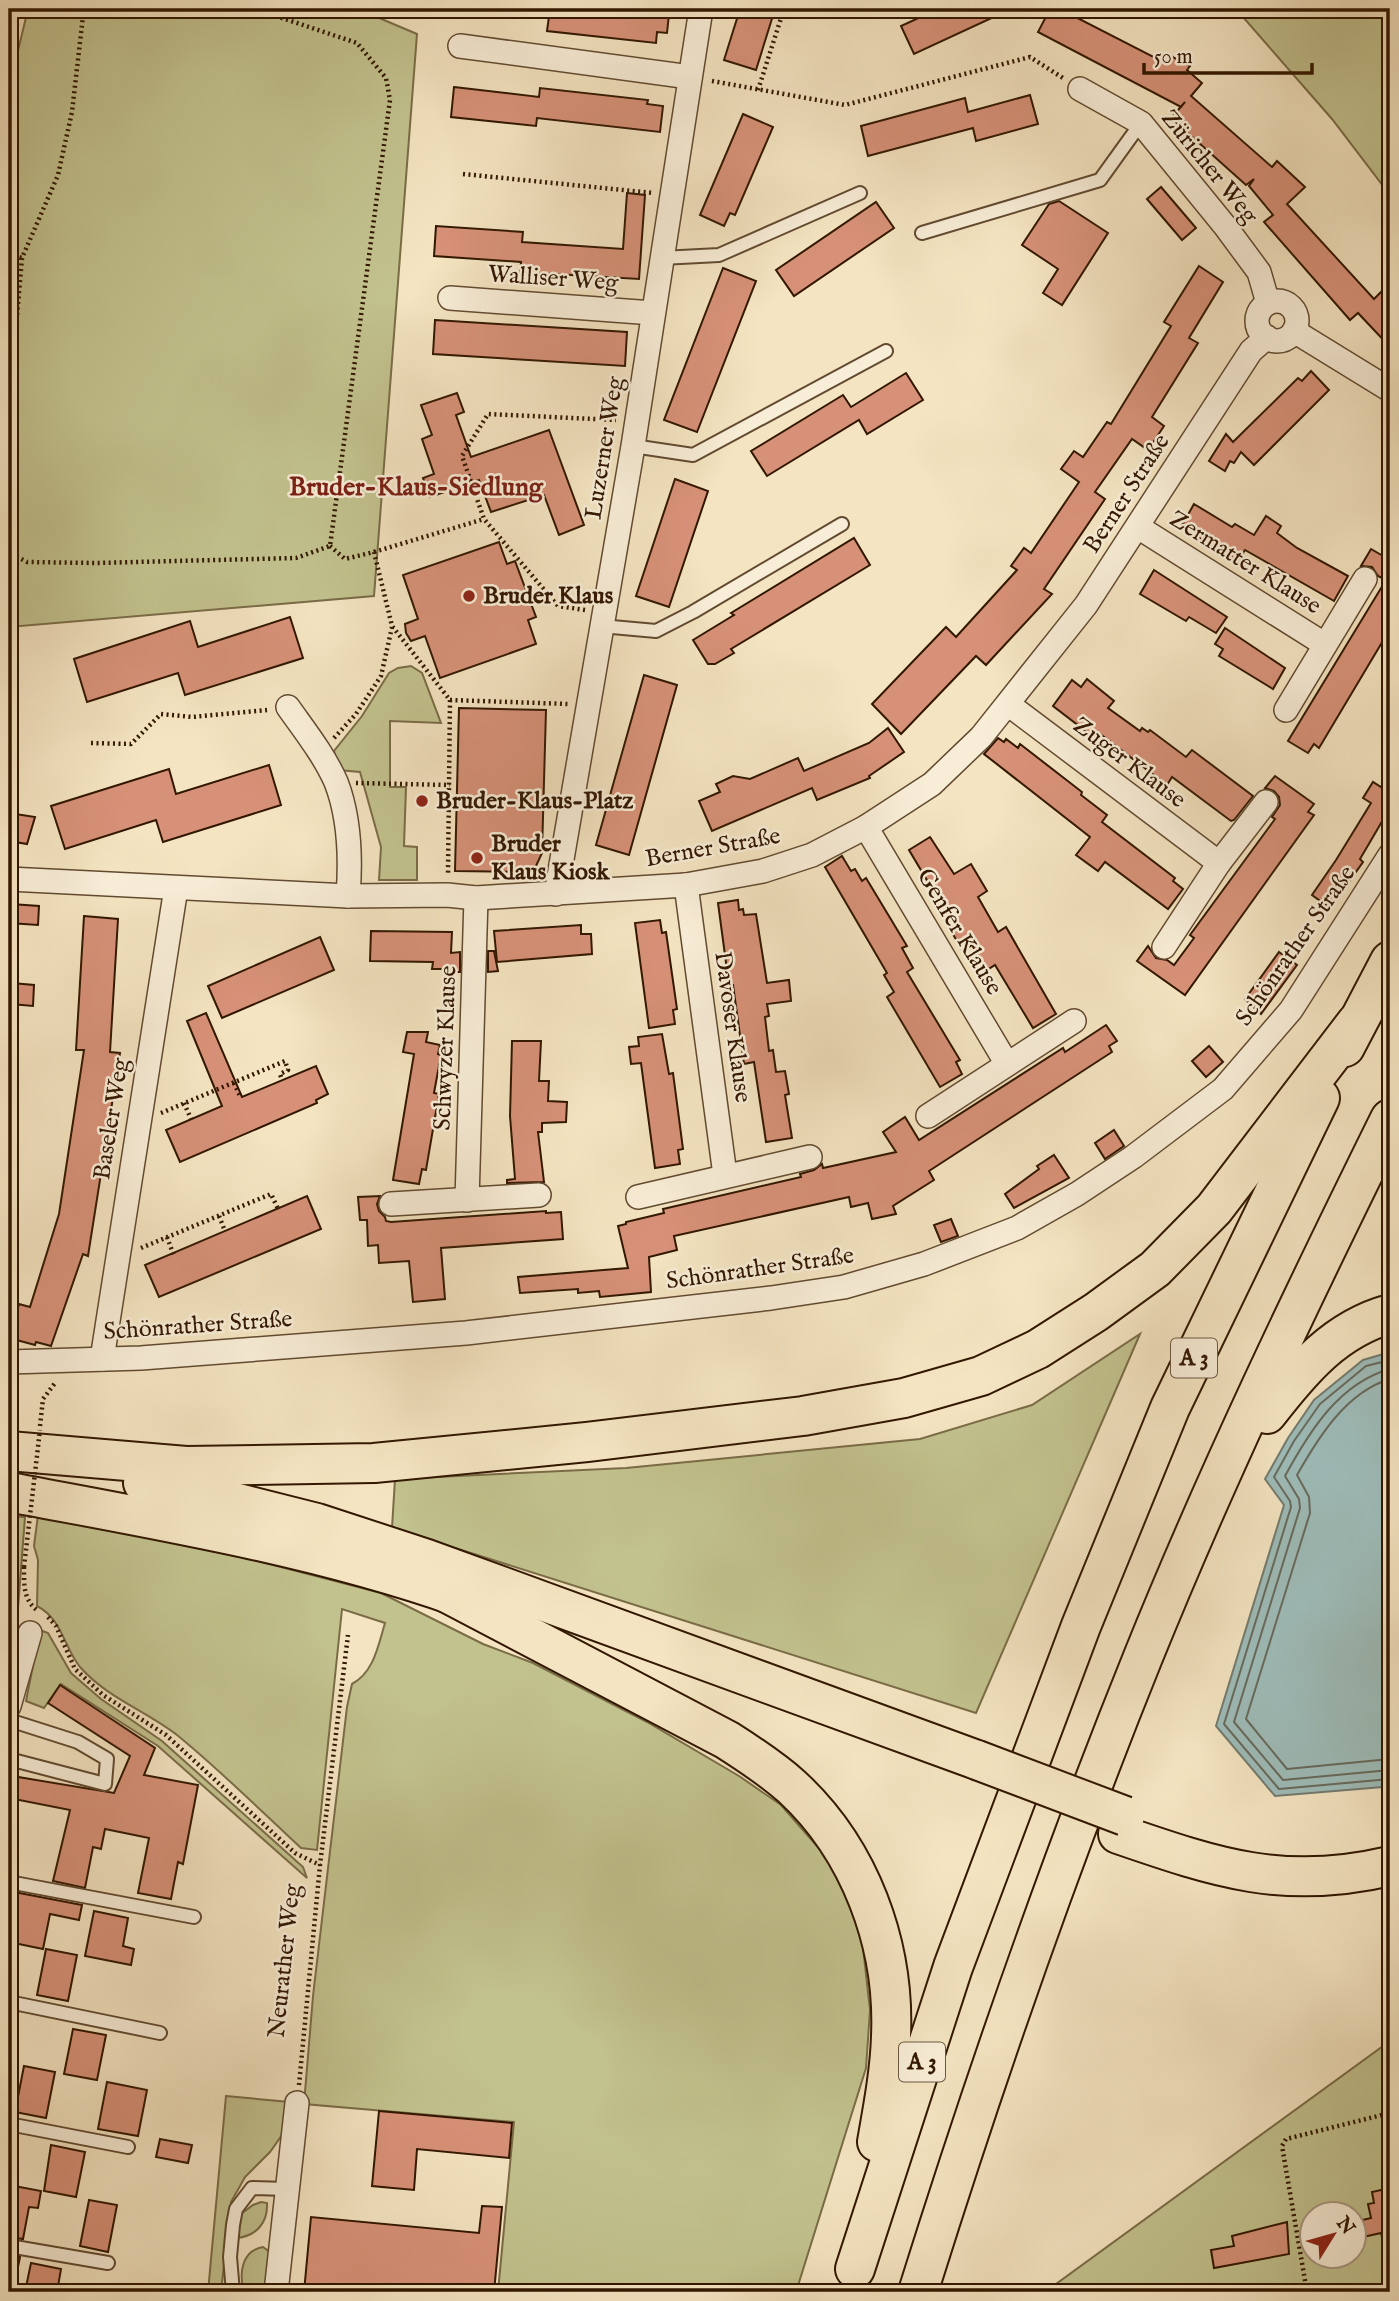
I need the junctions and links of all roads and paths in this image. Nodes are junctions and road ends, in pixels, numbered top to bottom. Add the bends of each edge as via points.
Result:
1 (89, 9) edge
2 (256, 9) edge
3 (701, 9) edge
4 (784, 9) edge
5 (764, 43) dead end
6 (460, 46) dead end
7 (772, 46) junction
8 (690, 77) junction
9 (1080, 89) joint
10 (758, 90) junction
11 (1141, 123) junction
12 (463, 174) dead end
13 (860, 193) dead end
14 (671, 195) junction
15 (922, 233) dead end
16 (9, 254) edge
17 (22, 258) junction
18 (661, 258) junction
19 (450, 298) dead end
20 (1268, 303) junction
21 (653, 313) junction
22 (1294, 331) junction
23 (1267, 337) junction
24 (886, 351) dead end
25 (1390, 390) edge
26 (9, 408) edge
27 (636, 421) junction
28 (633, 446) junction
29 (484, 519) junction
30 (842, 524) dead end
31 (1138, 527) junction
32 (330, 546) junction
33 (9, 549) edge
34 (374, 552) junction
35 (1365, 579) dead end
36 (602, 619) junction
37 (392, 626) junction
38 (1324, 644) junction
39 (450, 700) junction
40 (587, 703) junction
41 (1008, 705) junction
42 (288, 708) joint
43 (1286, 710) dead end
44 (91, 743) dead end
45 (319, 751) junction
46 (336, 783) junction
47 (450, 785) junction
48 (1266, 802) dead end
49 (866, 827) junction
50 (1390, 855) edge
51 (1219, 863) junction
52 (9, 879) edge
53 (686, 885) junction
54 (176, 888) junction
55 (556, 894) junction
56 (447, 895) junction
57 (348, 896) junction
58 (477, 898) junction
59 (1164, 947) dead end
60 (1390, 961) edge
61 (1074, 1021) dead end
62 (1356, 1023) junction
63 (1007, 1064) junction
64 (282, 1080) dead end
65 (233, 1083) junction
66 (241, 1098) dead end
67 (184, 1103) junction
68 (928, 1116) dead end
69 (191, 1119) dead end
70 (1390, 1119) edge
71 (138, 1123) junction
72 (810, 1157) dead end
73 (725, 1175) junction
74 (539, 1195) dead end
75 (638, 1197) dead end
76 (467, 1200) junction
77 (391, 1204) dead end
78 (279, 1210) dead end
79 (219, 1216) junction
80 (225, 1231) dead end
81 (167, 1237) junction
82 (117, 1254) junction
83 (174, 1256) dead end
84 (1390, 1314) edge
85 (102, 1359) junction
86 (9, 1362) edge
87 (65, 1380) dead end
88 (9, 1451) edge
89 (9, 1460) edge
90 (1225, 1468) junction
91 (9, 1492) edge
92 (445, 1592) junction
93 (30, 1633) dead end
94 (348, 1635) dead end
95 (9, 1706) edge
96 (9, 1720) edge
97 (9, 1759) edge
98 (974, 1769) junction
99 (1121, 1825) junction
100 (1390, 1847) edge
101 (320, 1865) junction
102 (1390, 1866) edge
103 (9, 1882) edge
104 (194, 1917) dead end
105 (9, 2002) edge
106 (160, 2033) dead end
107 (297, 2103) joint
108 (1390, 2113) edge
109 (9, 2124) edge
110 (128, 2147) dead end
111 (286, 2189) junction
112 (9, 2246) edge
113 (107, 2263) dead end
114 (852, 2281) edge
115 (233, 2292) edge
116 (276, 2292) edge
117 (918, 2292) edge
118 (1307, 2292) edge

1 - 17 path via 83,16 72,112 58,175
2 - 32 path via 357,43 386,78 390,100
3 - 8 street, Luzerner Weg
4 - 7 path
5 - 7 path
6 - 8 street
7 - 10 path
8 - 10 path
8 - 14 street, Luzerner Weg
9 - 10 path via 1030,57 845,106
9 - 11 street, Züricher Weg
11 - 15 lane via 1100,180
11 - 20 street, Züricher Weg via 1259,272
12 - 14 path
13 - 18 lane via 719,255
14 - 18 street, Luzerner Weg
16 - 17 path
17 - 26 path
18 - 21 street, Luzerner Weg
19 - 21 street, Walliser Weg
20 - 22 street via 1291,306 1297,318
20 - 23 street, Züricher Weg via 1257,320
21 - 27 street, Luzerner Weg
22 - 23 street via 1280,340
22 - 25 street
23 - 31 street, Berner Straße via 1251,351
24 - 28 lane via 693,455
27 - 28 street, Luzerner Weg
27 - 29 path via 488,414 462,456
28 - 36 street, Luzerner Weg
29 - 34 path
29 - 36 path via 558,606
30 - 36 lane via 656,631
31 - 38 street, Zermatter Klause
31 - 41 street, Berner Straße
32 - 33 path via 296,558 96,563 27,562
32 - 34 path via 345,559
34 - 37 path
35 - 38 street, Zermatter Klause
36 - 40 street, Luzerner Weg
37 - 39 path
37 - 45 path via 381,676 343,730
38 - 43 street, Zermatter Klause
39 - 40 path
39 - 47 path
40 - 55 street, Luzerner Weg
41 - 49 street, Berner Straße via 932,784
41 - 51 street, Zuger Klause
42 - 44 path via 192,717 161,715 131,744
42 - 45 street
45 - 46 street
46 - 47 path
46 - 57 street via 350,841
47 - 56 path
48 - 51 street
49 - 53 street, Berner Straße via 812,855 763,871
49 - 63 street, Genfer Klause
50 - 85 street, Schönrather Straße via 1290,1010 1223,1089 1077,1194 1005,1233 924,1264 844,1287 771,1298 466,1333
51 - 59 street
52 - 54 street, Berner Straße
53 - 55 street, Berner Straße
53 - 73 street, Davoser Klause
54 - 57 street, Berner Straße
54 - 71 street, Baseler Weg
55 - 58 street, Berner Straße
56 - 57 street, Berner Straße
56 - 58 street, Berner Straße
58 - 76 street, Schwyzer Klause
60 - 62 highway, A 3
61 - 63 street
62 - 88 highway via 1214,1209 1155,1269 1038,1349 981,1376 904,1398 803,1416 374,1463 186,1466
62 - 114 highway, A 3 via 1170,1408 1081,1626 953,1967
63 - 68 street
64 - 65 path via 280,1074 288,1070 285,1061
65 - 66 path
65 - 67 path
67 - 69 path
67 - 71 path
70 - 90 highway
71 - 82 street, Baseler Weg
72 - 73 street
73 - 75 street
74 - 76 street
76 - 77 street
78 - 79 path via 271,1194
79 - 80 path
79 - 81 path
81 - 82 path
81 - 83 path
82 - 85 street, Baseler Weg
84 - 90 highway via 1346,1333 1317,1354
85 - 86 street, Schönrather Straße
87 - 101 path, bridge via 51,1385 43,1399 24,1592 33,1608 56,1626 75,1669 103,1695 166,1735 295,1853
89 - 98 highway via 206,1495 317,1523 427,1559
90 - 117 highway via 1144,1655 1054,1886
91 - 92 highway via 304,1552
92 - 98 highway
92 - 114 highway via 727,1740 792,1787 843,1849 877,1922 887,1961 891,2037
93 - 95 street
94 - 101 path, Neurather Weg
96 - 97 lane via 78,1742 107,1759 105,1784
98 - 99 highway
99 - 100 highway via 1270,1854 1323,1857
99 - 102 highway via 1190,1859 1260,1875 1332,1876
101 - 107 path, Neurather Weg
103 - 104 lane
105 - 106 lane
107 - 111 street
108 - 118 path via 1286,2139 1282,2146
109 - 110 lane
111 - 115 lane via 252,2188 236,2209 230,2257
111 - 116 street
112 - 113 lane

